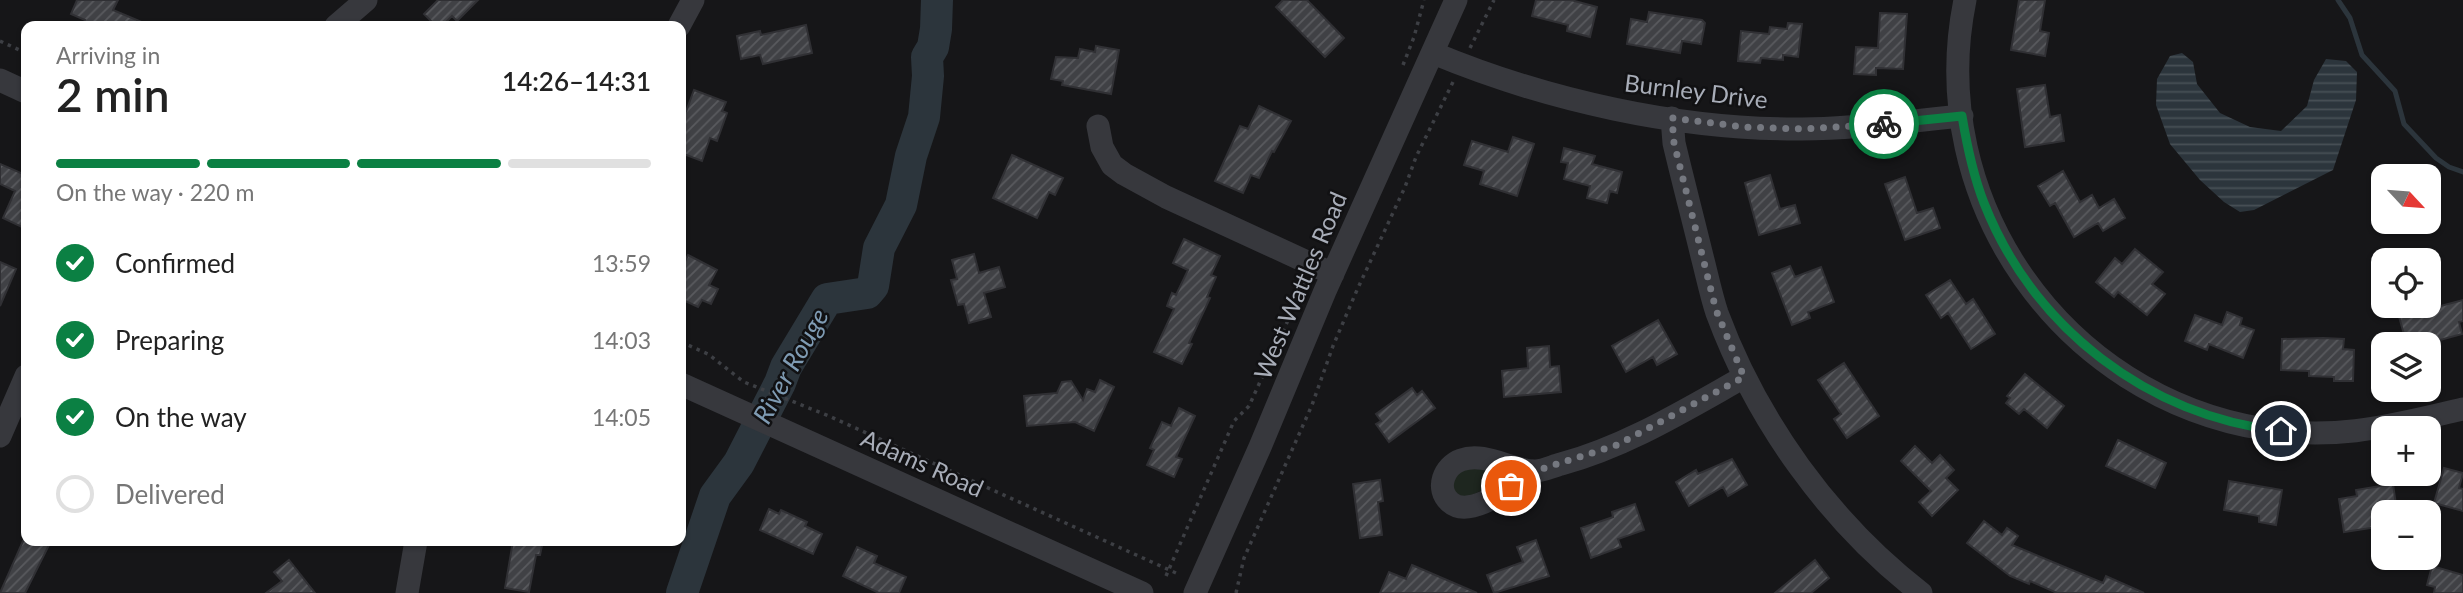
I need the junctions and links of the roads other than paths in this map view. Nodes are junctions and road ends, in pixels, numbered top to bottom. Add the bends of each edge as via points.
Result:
1 (366, 0) edge
2 (693, 0) edge
3 (1456, 0) edge
4 (1965, 0) edge
5 (342, 21) edge
6 (682, 21) edge
7 (1433, 53) junction
8 (0, 80) edge
9 (21, 90) edge
10 (1962, 116) junction
11 (1672, 118) junction
12 (1098, 126) dead end
13 (1323, 270) junction
14 (1744, 377) junction
15 (686, 386) edge
16 (21, 388) edge
17 (2463, 409) edge
18 (0, 436) edge
19 (1535, 471) dead end
20 (415, 546) edge
21 (1916, 592) edge
22 (407, 593) edge
23 (1142, 593) edge
24 (1195, 593) edge

1 - 5 street
2 - 6 street
3 - 7 street, West Wattles Road
4 - 10 street via 1958,64
7 - 11 street, Burnley Drive via 1576,101
7 - 13 street, West Wattles Road
8 - 9 street
10 - 11 street, Burnley Drive via 1803,129
10 - 17 street via 1985,204 2028,285 2095,356 2153,393 2226,421 2305,433 2363,432
11 - 14 street via 1674,143 1716,310
12 - 13 street via 1102,147 1112,165 1124,174
13 - 24 street, West Wattles Road via 1260,447
14 - 19 street via 1617,445
14 - 21 street via 1818,491
15 - 23 street, Adams Road
16 - 18 street
20 - 22 street

